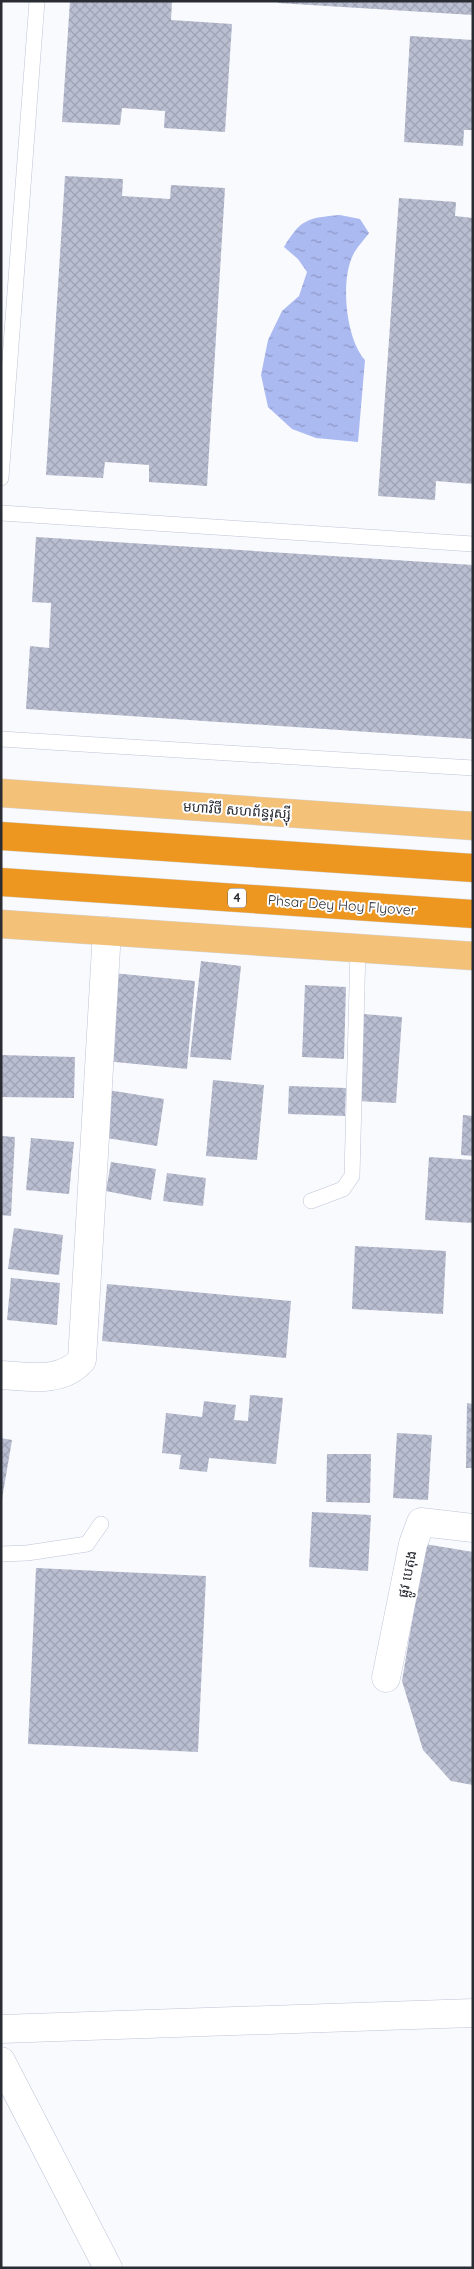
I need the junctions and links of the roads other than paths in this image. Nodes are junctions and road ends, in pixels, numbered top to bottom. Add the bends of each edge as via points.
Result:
1 (37, 1) edge
2 (1, 478) edge
3 (1, 514) edge
4 (473, 544) edge
5 (1, 740) edge
6 (473, 768) edge
7 (1, 794) edge
8 (473, 826) edge
9 (1, 836) edge
10 (473, 868) edge
11 (1, 882) edge
12 (473, 914) edge
13 (1, 924) edge
14 (107, 931) junction
15 (358, 948) junction
16 (473, 956) edge
17 (311, 1201) dead end
18 (1, 1375) edge
19 (101, 1524) dead end
20 (473, 1528) edge
21 (1, 1554) edge
22 (386, 1678) dead end
23 (473, 2013) edge
24 (1, 2030) edge
25 (1, 2061) edge
26 (108, 2268) edge

1 - 2 lane
3 - 4 lane
5 - 6 lane
7 - 8 main road, មហាវិថី សហព័ន្ធរុស្ស៊ី
9 - 10 highway
11 - 12 highway, Phsar Dey Hoy Flyover / 4
13 - 14 main road
14 - 15 main road
14 - 18 street via 82,1360 74,1370 62,1375 30,1378
15 - 16 main road
15 - 17 lane via 352,1176 343,1189
19 - 21 lane via 87,1544
20 - 22 street, ផ្លូវ បេតុង via 421,1522 413,1544
23 - 24 street
25 - 26 street

